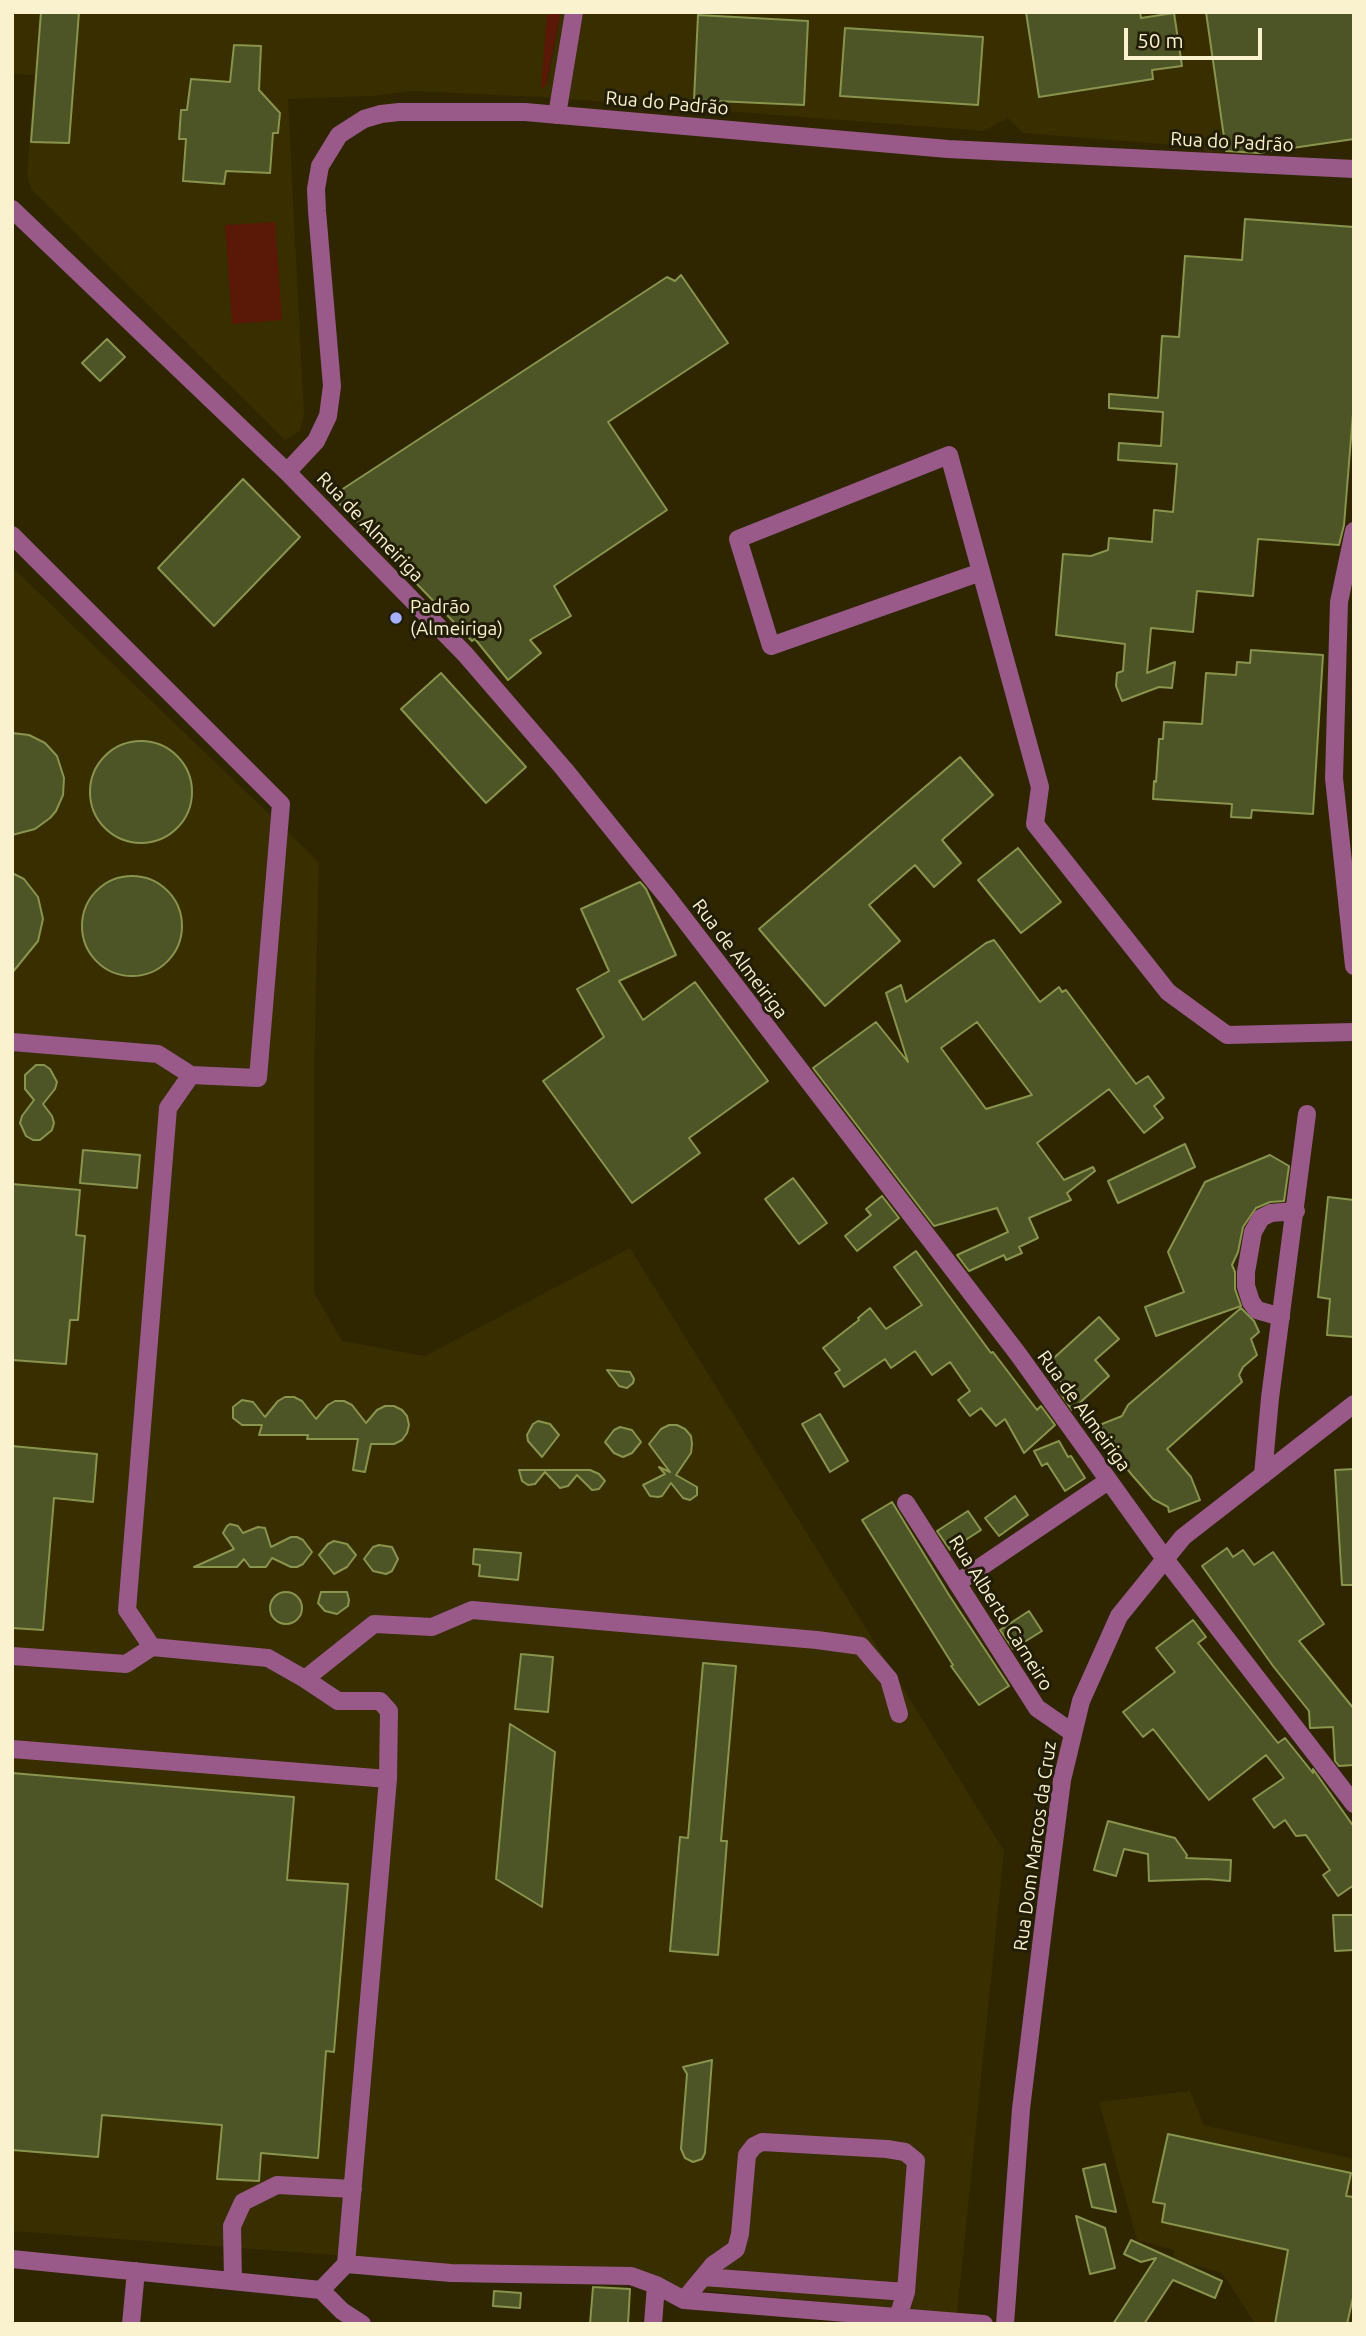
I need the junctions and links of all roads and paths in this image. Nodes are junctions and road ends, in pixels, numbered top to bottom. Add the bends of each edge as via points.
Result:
1 (574, 12) edge
2 (557, 115) junction
3 (1354, 169) edge
4 (12, 209) edge
5 (287, 472) junction
6 (1354, 531) edge
7 (12, 536) edge
8 (981, 572) junction
9 (1354, 966) edge
10 (1354, 1031) edge
11 (12, 1042) edge
12 (191, 1075) junction
13 (1307, 1114) dead end
14 (1296, 1211) junction
15 (1281, 1317) junction
16 (1354, 1404) edge
17 (1263, 1475) junction
18 (1108, 1480) junction
19 (906, 1503) dead end
20 (1165, 1559) junction
21 (957, 1583) junction
22 (152, 1647) junction
23 (12, 1656) edge
24 (305, 1679) junction
25 (898, 1714) dead end
26 (1073, 1733) junction
27 (12, 1749) edge
28 (388, 1779) junction
29 (1354, 1804) edge
30 (353, 2189) junction
31 (12, 2259) edge
32 (346, 2264) junction
33 (136, 2271) junction
34 (704, 2277) junction
35 (233, 2281) junction
36 (656, 2285) junction
37 (321, 2290) junction
38 (906, 2292) junction
39 (684, 2300) junction
40 (898, 2316) junction
41 (131, 2324) edge
42 (362, 2324) edge
43 (653, 2324) edge
44 (985, 2324) edge
45 (1005, 2324) edge

1 - 2 street
2 - 3 street, Rua do Padrão via 948,149
2 - 5 street, Rua do Padrão via 399,112 363,119 338,135 320,166 316,188 332,386 328,416 316,441
4 - 5 street, Rua de Almeiriga
5 - 18 street, Rua de Almeiriga via 464,654 564,769 1017,1354
6 - 9 street via 1339,602 1334,778
7 - 12 street via 281,804 258,1078
8 - 8 street via 948,455 738,539 771,646
8 - 10 street via 1041,787 1035,824 1168,992 1227,1035
11 - 12 street via 158,1054
12 - 22 street via 168,1108 127,1610
13 - 14 street
14 - 15 street
14 - 15 street via 1261,1218 1248,1259 1246,1286 1251,1302 1257,1310
15 - 17 street
16 - 17 street, Rua Dom Marcos da Cruz
17 - 20 street, Rua Dom Marcos da Cruz via 1183,1537
18 - 20 street, Rua de Almeiriga
18 - 21 street
19 - 21 street, Rua Alberto Carneiro
20 - 26 street, Rua Dom Marcos da Cruz via 1119,1616 1081,1701
20 - 29 street, Rua de Almeiriga
21 - 26 street, Rua Alberto Carneiro via 1037,1708
22 - 23 street via 126,1664
22 - 24 street via 268,1658
24 - 25 street via 374,1624 432,1627 472,1610 861,1646 889,1679
24 - 28 street via 338,1701 380,1701 390,1710
26 - 45 street, Rua Dom Marcos da Cruz via 1062,1780 1021,2109
27 - 28 street
28 - 30 street
30 - 32 street
30 - 35 street via 277,2185 243,2202 232,2226
31 - 33 street
32 - 36 street via 451,2273 631,2276
32 - 37 street
33 - 35 street
33 - 41 street
34 - 38 street
34 - 38 street via 736,2249 747,2155 754,2146 762,2142 887,2149 905,2152 916,2161
34 - 39 street
35 - 37 street
36 - 39 street
36 - 43 street
37 - 42 street
38 - 40 street
39 - 40 street
40 - 44 street

